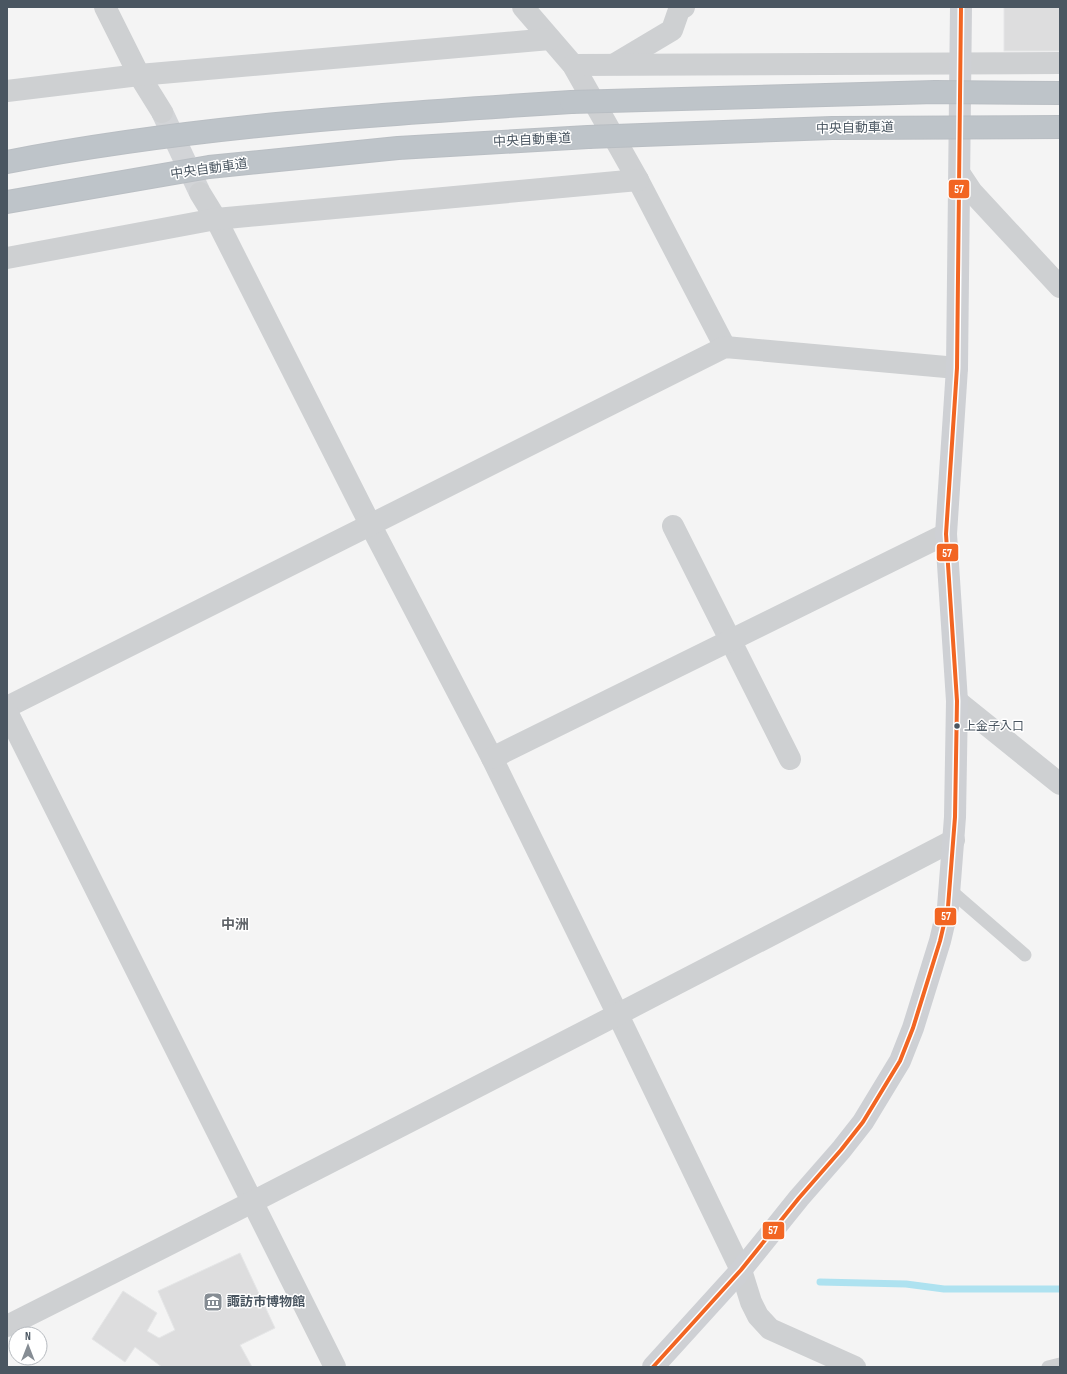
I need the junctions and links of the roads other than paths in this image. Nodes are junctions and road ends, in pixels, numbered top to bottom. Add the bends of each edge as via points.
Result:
1 (105, 7) edge
2 (523, 7) edge
3 (684, 7) edge
4 (961, 7) edge
5 (550, 39) junction
6 (960, 63) junction
7 (1060, 63) edge
8 (614, 64) junction
9 (573, 65) junction
10 (139, 75) junction
11 (7, 91) edge
12 (1060, 94) edge
13 (162, 112) tunnel mouth
14 (1060, 127) edge
15 (7, 162) edge
16 (960, 174) junction
17 (638, 180) junction
18 (200, 193) tunnel mouth
19 (7, 202) edge
20 (216, 219) junction
21 (7, 258) edge
22 (1060, 288) edge
23 (725, 347) junction
24 (957, 368) junction
25 (370, 524) junction
26 (673, 526) dead end
27 (946, 534) junction
28 (730, 641) junction
29 (957, 701) junction
30 (7, 707) edge
31 (7, 712) edge
32 (492, 758) junction
33 (790, 759) dead end
34 (1060, 784) edge
35 (954, 840) junction
36 (950, 890) junction
37 (1024, 954) dead end
38 (618, 1015) junction
39 (253, 1202) junction
40 (741, 1270) junction
41 (7, 1326) edge
42 (1060, 1364) edge
43 (335, 1367) edge
44 (653, 1367) edge
45 (855, 1367) edge
46 (1048, 1367) edge

1 - 10 street
2 - 5 street
3 - 8 street via 678,10 672,30
4 - 6 main road
5 - 9 street
5 - 10 street
6 - 7 street
6 - 8 street
6 - 16 main road
8 - 9 street
9 - 17 street
10 - 11 street
10 - 13 street
12 - 15 highway, bridge via 935,92 571,102 385,114 199,132 73,149
14 - 19 highway, 中央自動車道, bridge via 832,128 588,137 398,148 209,167
16 - 22 street via 972,192
16 - 24 main road
17 - 20 street
17 - 23 street
18 - 20 street
20 - 21 street
20 - 25 street
23 - 24 street
23 - 25 street
24 - 27 main road
25 - 30 street
25 - 32 street
26 - 28 street
27 - 28 street
27 - 29 main road
28 - 32 street
28 - 33 street
29 - 34 street
29 - 35 main road
31 - 39 street
32 - 38 street
35 - 36 main road
35 - 38 street
36 - 37 lane
36 - 40 main road via 940,941 900,1061 863,1122
38 - 39 street
38 - 40 street
39 - 41 street
39 - 43 street
40 - 44 main road
40 - 45 street via 751,1302 758,1316 770,1329
42 - 46 lane

